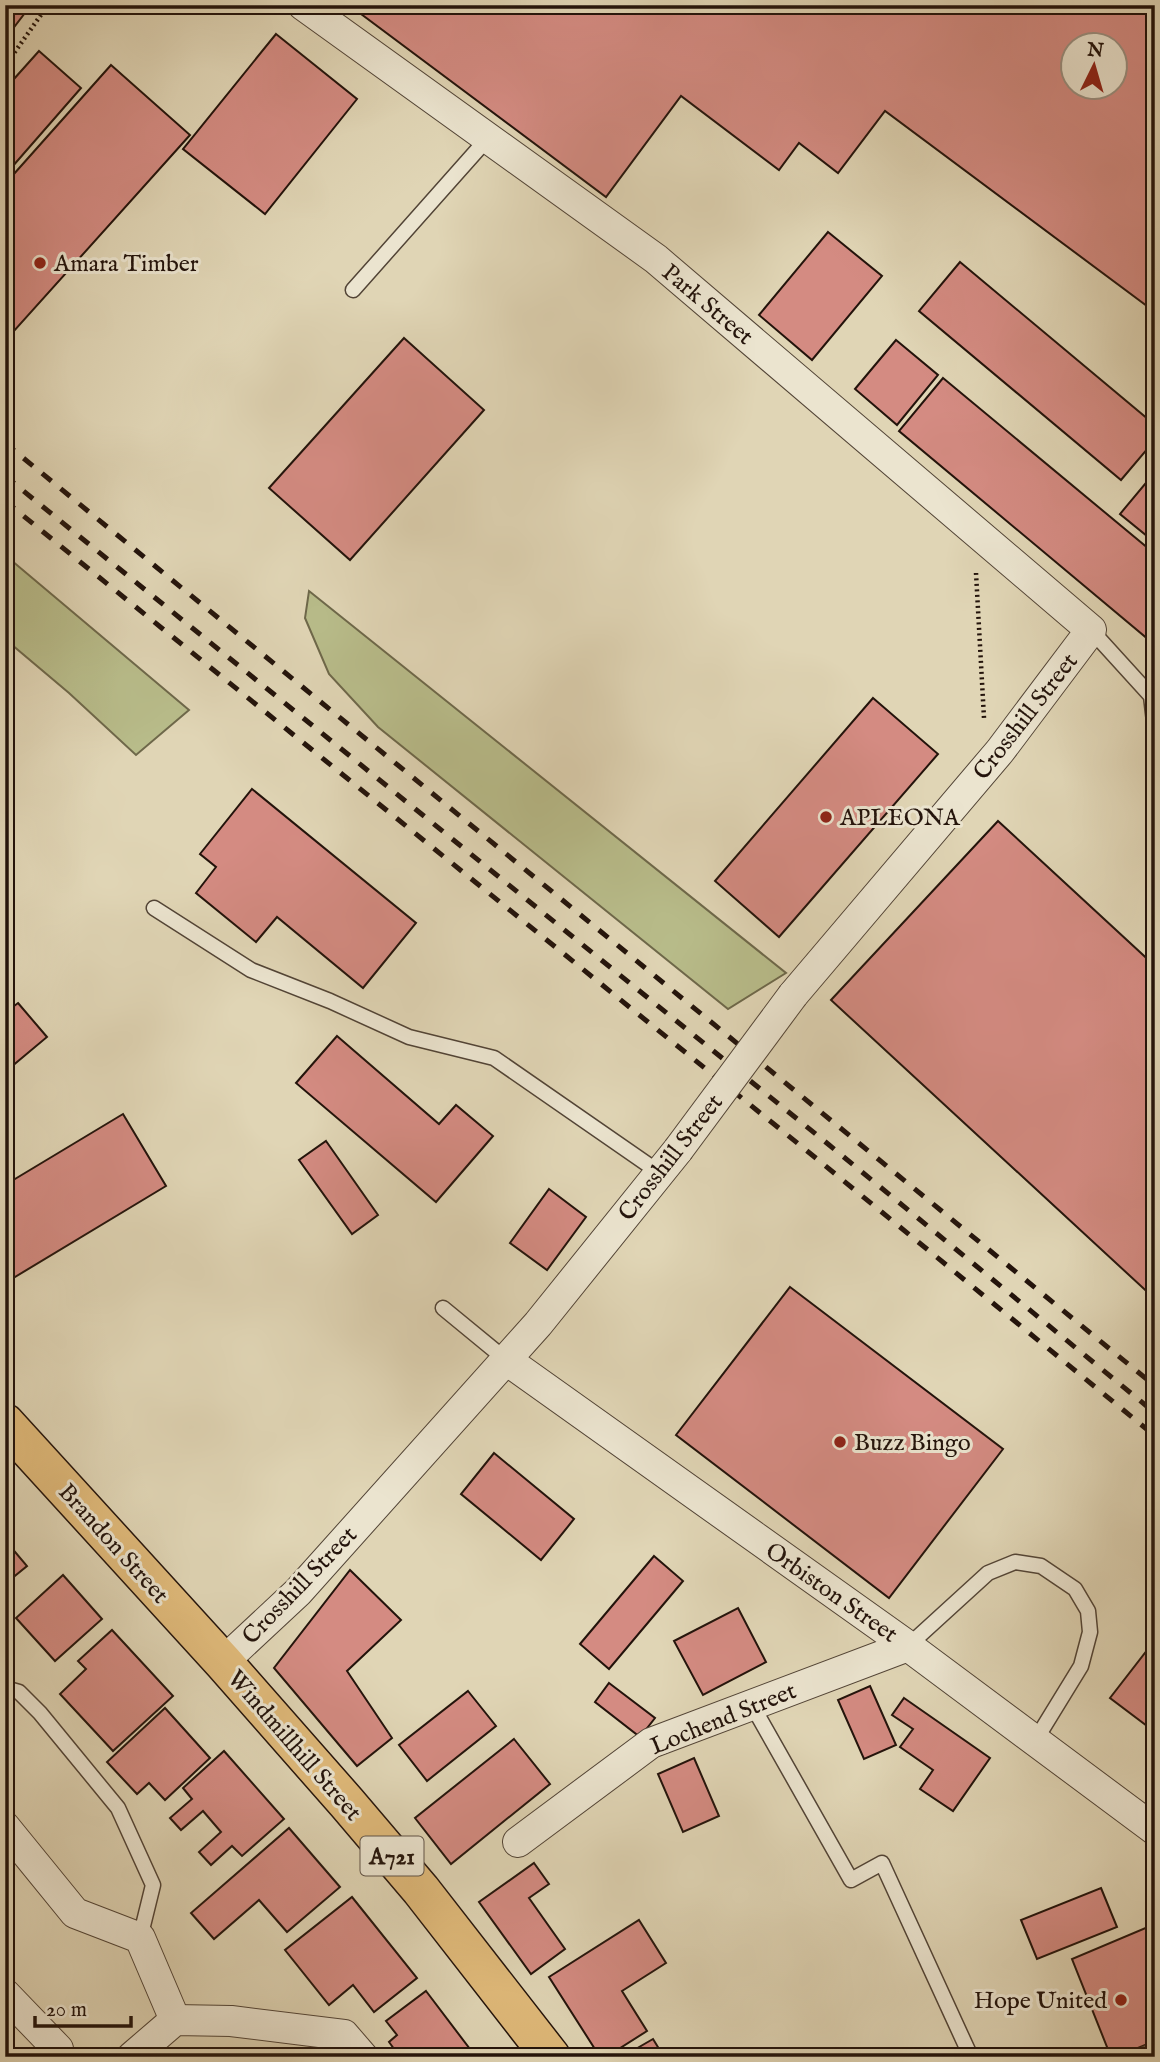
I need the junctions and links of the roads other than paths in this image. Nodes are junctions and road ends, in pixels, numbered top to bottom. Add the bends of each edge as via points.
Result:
1 (303, 5) edge
2 (488, 138) junction
3 (353, 289) dead end
4 (1091, 630) junction
5 (1155, 730) edge
6 (154, 908) dead end
7 (660, 1173) junction
8 (443, 1308) dead end
9 (505, 1359) junction
10 (5, 1423) edge
11 (908, 1646) junction
12 (223, 1662) junction
13 (5, 1688) edge
14 (752, 1705) junction
15 (1035, 1741) junction
16 (5, 1827) edge
17 (1155, 1830) edge
18 (518, 1842) dead end
19 (140, 1938) junction
20 (5, 1994) edge
21 (175, 2020) junction
22 (58, 2049) dead end
23 (1155, 2050) edge
24 (132, 2057) edge
25 (363, 2057) edge
26 (551, 2057) edge
27 (971, 2057) edge
28 (1139, 2057) edge

1 - 2 street, Park Street
2 - 3 lane
2 - 4 street, Park Street via 656,259
4 - 5 lane via 1151,696
4 - 7 street, Crosshill Street, bridge via 999,751 793,995
6 - 7 lane via 251,970 409,1037 494,1058
7 - 9 street, Crosshill Street
8 - 9 lane
9 - 11 street, Orbiston Street
9 - 12 street, Crosshill Street via 298,1592
10 - 12 main road, Brandon Street / A721
11 - 14 street, Lochend Street
11 - 15 street, Orbiston Street
11 - 15 lane via 988,1573 1015,1562 1041,1566 1075,1589 1088,1611 1090,1632 1081,1666
12 - 26 main road, Windmillhill Street / A721 via 421,1890
13 - 19 lane via 19,1692 40,1713 118,1808 153,1885
14 - 18 street, Lochend Street via 651,1744
14 - 27 lane via 852,1880 882,1863
15 - 17 street, Orbiston Street
16 - 19 street via 75,1913
19 - 21 street
20 - 22 street
21 - 24 street
21 - 25 street via 231,2021 344,2035
23 - 28 lane

